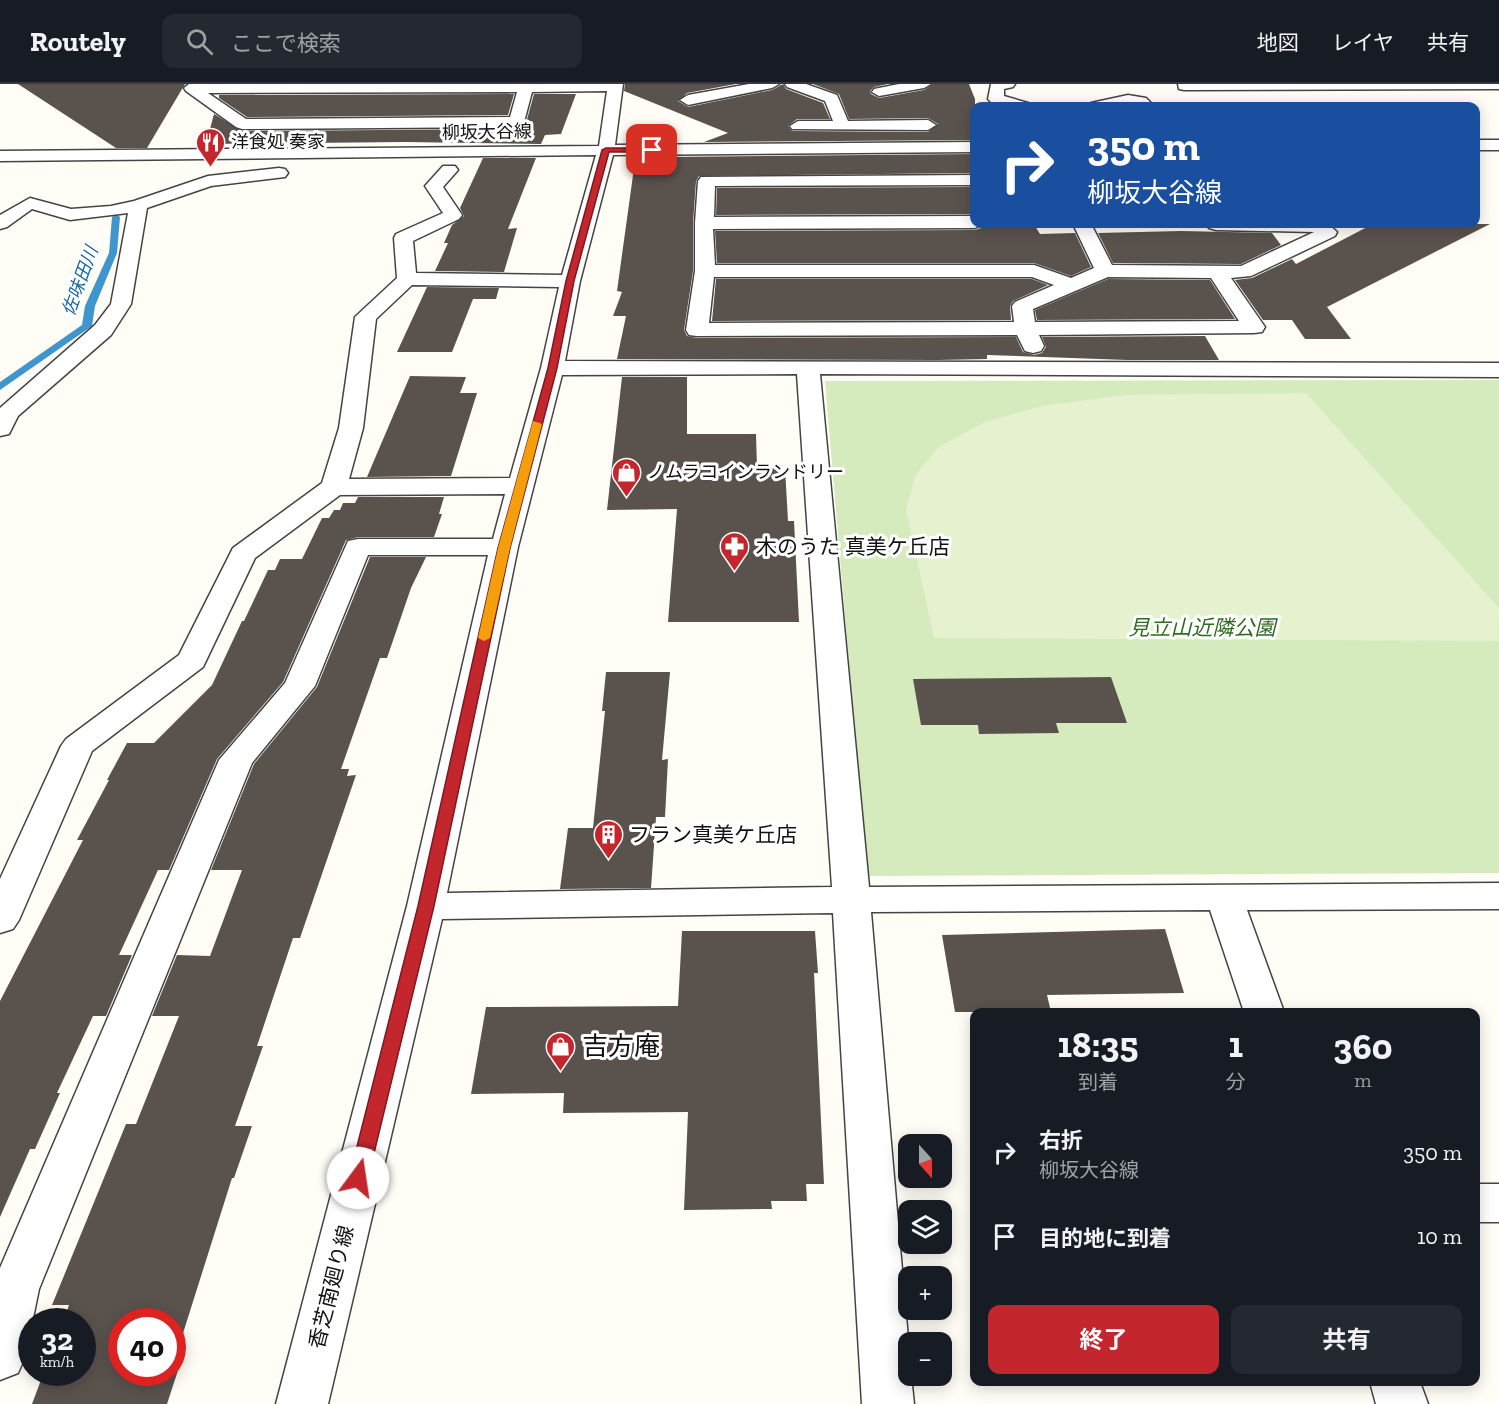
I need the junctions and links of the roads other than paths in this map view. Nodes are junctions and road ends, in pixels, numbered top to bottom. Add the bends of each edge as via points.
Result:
1 (177, 84) edge
2 (772, 84) edge
3 (792, 84) edge
4 (924, 84) edge
5 (998, 85) edge
6 (1499, 85) edge
7 (616, 86) edge
8 (1184, 86) dead end
9 (1308, 86) junction
10 (526, 87) junction
11 (196, 89) junction
12 (879, 92) dead end
13 (688, 100) dead end
14 (1318, 100) dead end
15 (1008, 102) edge
16 (1117, 102) edge
17 (1142, 102) edge
18 (842, 125) junction
19 (942, 125) dead end
20 (798, 126) dead end
21 (1480, 145) edge
22 (1499, 145) edge
23 (970, 147) edge
24 (606, 150) junction
25 (0, 156) edge
26 (52, 156) junction
27 (426, 170) dead end
28 (36, 171) dead end
29 (292, 172) dead end
30 (970, 180) edge
31 (19, 186) dead end
32 (30, 203) junction
33 (139, 205) junction
34 (970, 222) edge
35 (0, 223) edge
36 (704, 223) junction
37 (1084, 228) edge
38 (1323, 228) edge
39 (705, 271) junction
40 (1105, 271) junction
41 (1217, 272) junction
42 (407, 279) junction
43 (570, 281) junction
44 (1071, 285) junction
45 (1026, 328) junction
46 (808, 367) junction
47 (1042, 367) junction
48 (552, 368) junction
49 (1499, 370) edge
50 (0, 429) edge
51 (519, 486) junction
52 (334, 487) junction
53 (504, 548) junction
54 (1499, 896) edge
55 (1224, 897) junction
56 (851, 899) junction
57 (426, 906) junction
58 (0, 920) edge
59 (1263, 1008) edge
60 (1480, 1203) edge
61 (1499, 1203) edge
62 (0, 1357) edge
63 (1396, 1386) edge
64 (302, 1404) edge
65 (888, 1404) edge
66 (1402, 1404) edge

1 - 11 street
2 - 13 street
3 - 18 street via 832,98
4 - 12 street
5 - 15 street via 996,99
6 - 9 street
7 - 10 street
7 - 24 street, 香芝南廻り線
8 - 9 street
9 - 14 street
10 - 11 street
10 - 11 street via 516,122 254,124 242,124
16 - 17 street
18 - 19 street
18 - 20 street
21 - 22 street
23 - 24 street, 柳坂大谷線
24 - 26 street, 柳坂大谷線
24 - 43 street, 香芝南廻り線
25 - 26 street, 柳坂大谷線
26 - 28 street
27 - 42 street via 449,170 434,186 453,215 403,238
29 - 33 street via 208,181
30 - 36 street via 707,181
31 - 32 street
32 - 33 street via 70,215
32 - 35 street
33 - 50 street via 121,304 103,330 8,413
34 - 36 street
36 - 39 street
37 - 40 street
38 - 41 street via 1328,232 1244,272
39 - 44 street via 1034,271
39 - 45 street via 697,330
40 - 41 street
40 - 44 street
41 - 45 street via 1254,327
42 - 43 street
42 - 52 street via 366,317 351,428
43 - 48 street, 香芝南廻り線
44 - 45 street via 1022,306
45 - 47 street
46 - 47 street
46 - 48 street
46 - 56 street
47 - 49 street
48 - 51 street, 香芝南廻り線
51 - 52 street
51 - 53 street, 香芝南廻り線
52 - 58 street via 243,554 192,660 78,746
53 - 57 street, 香芝南廻り線
53 - 62 street via 358,547 299,686 237,760 15,1289
54 - 55 street
55 - 56 street
55 - 59 street
56 - 57 street
56 - 65 street
57 - 64 street, 香芝南廻り線
60 - 61 street
63 - 66 street

